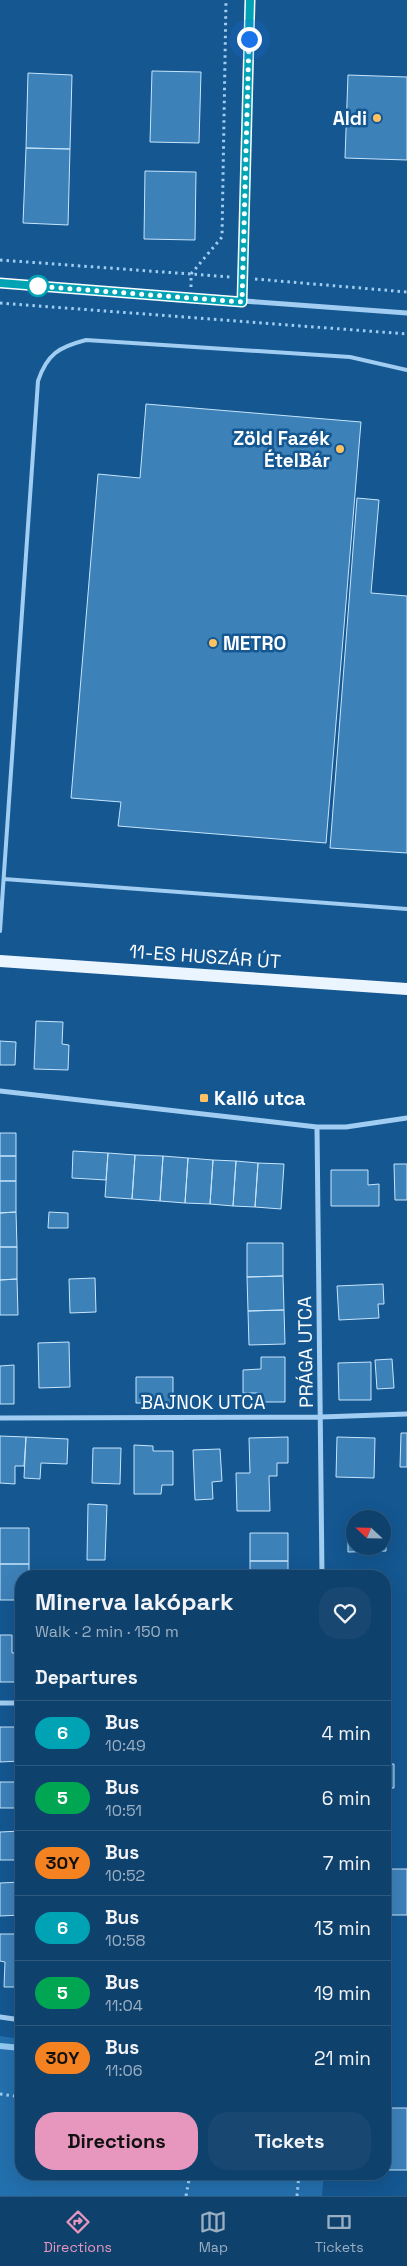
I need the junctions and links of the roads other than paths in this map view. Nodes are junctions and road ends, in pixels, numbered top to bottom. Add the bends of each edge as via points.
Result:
1 (250, 0) edge
2 (0, 283) edge
3 (242, 302) junction
4 (407, 313) edge
5 (407, 370) edge
6 (4, 879) junction
7 (407, 909) edge
8 (0, 931) edge
9 (0, 960) edge
10 (407, 989) edge
11 (0, 1091) edge
12 (407, 1118) edge
13 (318, 1127) junction
14 (407, 1414) edge
15 (321, 1417) junction
16 (0, 1418) edge
17 (322, 1570) edge
18 (0, 1703) edge
19 (15, 1703) edge
20 (0, 2017) edge
21 (15, 2019) edge

1 - 3 street
2 - 3 street
3 - 4 street
5 - 6 lane via 350,357 86,340 54,352 38,381
6 - 7 lane
6 - 8 lane
9 - 10 main road, 11-ES HUSZÁR ÚT
11 - 13 street
12 - 13 street via 378,1124
13 - 15 street, PRÁGA UTCA
14 - 15 street, BAJNOK UTCA
15 - 16 street, BAJNOK UTCA
15 - 17 street, PRÁGA UTCA
18 - 19 street
20 - 21 street

